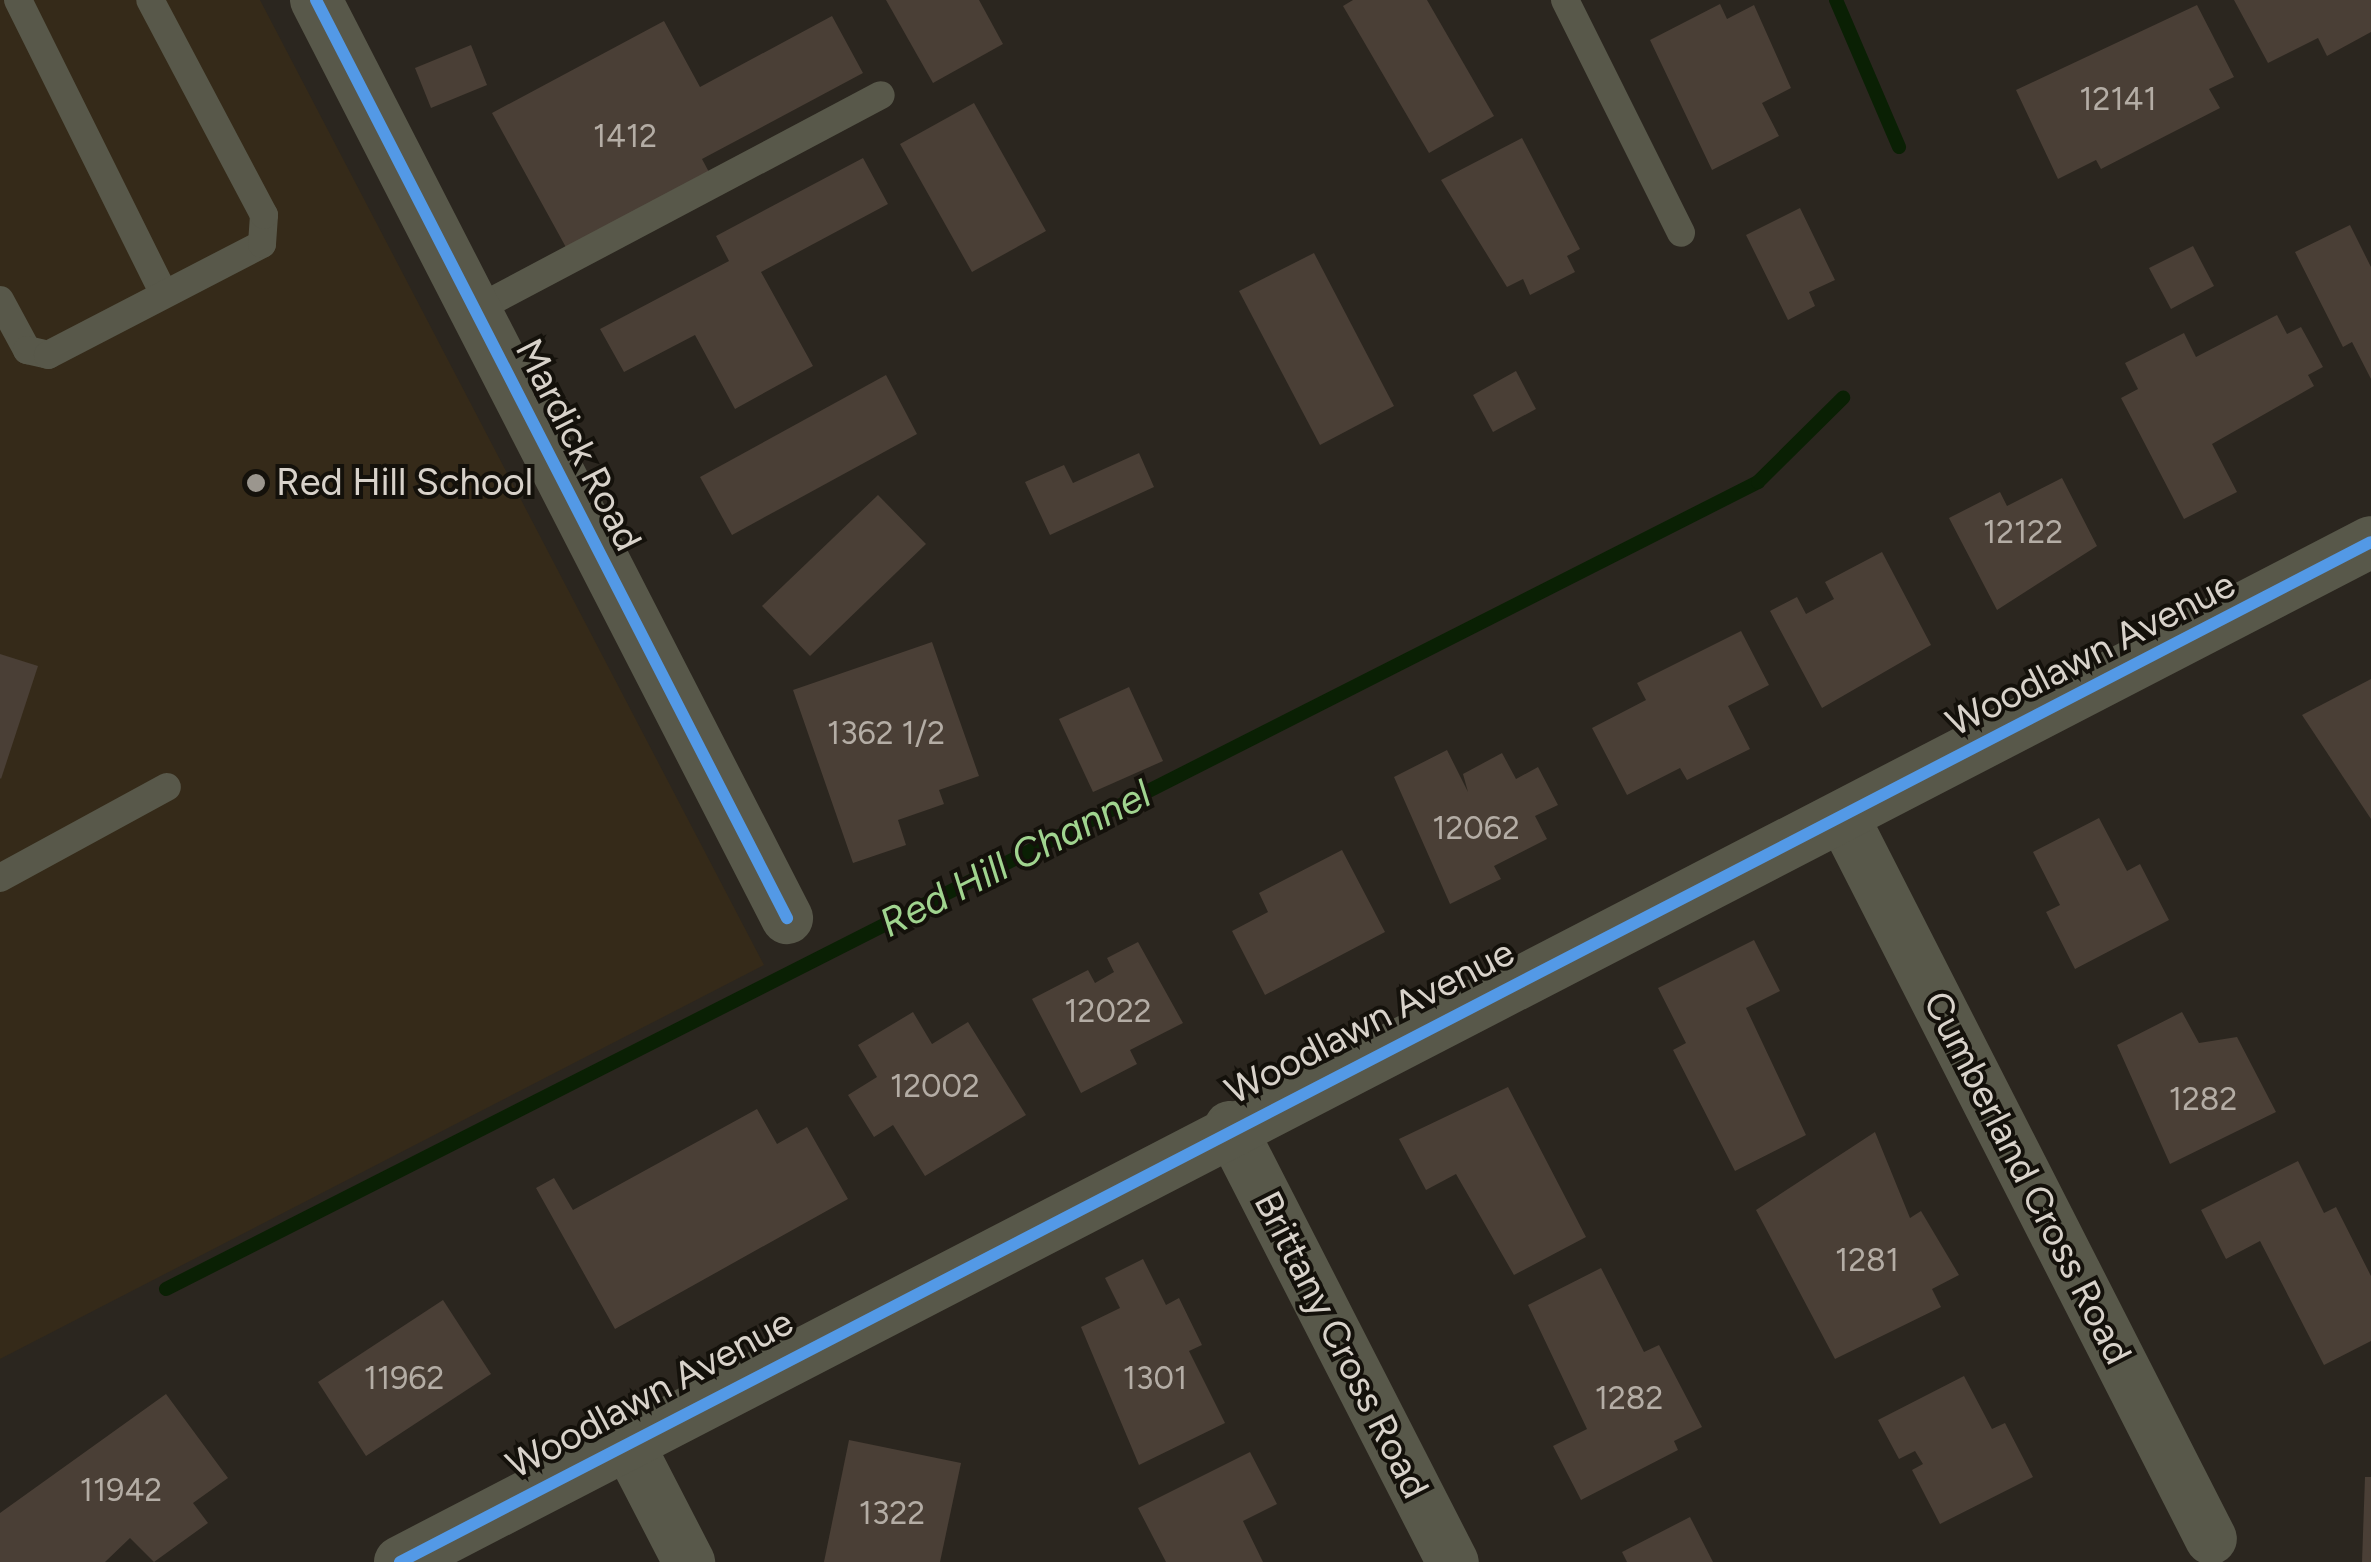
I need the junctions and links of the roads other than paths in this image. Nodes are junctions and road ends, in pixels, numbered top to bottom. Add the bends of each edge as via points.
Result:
1 (18, 0) edge
2 (150, 0) edge
3 (316, 0) edge
4 (1565, 0) edge
5 (881, 95) dead end
6 (1682, 234) dead end
7 (164, 294) junction
8 (0, 300) edge
9 (475, 310) junction
10 (2371, 542) edge
11 (167, 787) dead end
12 (1843, 817) junction
13 (0, 878) edge
14 (786, 918) dead end
15 (1230, 1127) junction
16 (625, 1438) junction
17 (2211, 1540) dead end
18 (400, 1562) edge
19 (689, 1562) edge
20 (1453, 1562) edge

1 - 7 lane
2 - 7 lane via 264,215 262,244
3 - 9 street, Mardick Road
4 - 6 lane
5 - 9 lane
7 - 8 lane via 48,355 27,350
9 - 14 street, Mardick Road
10 - 12 street, Woodlawn Avenue
11 - 13 lane
12 - 15 street, Woodlawn Avenue
12 - 17 street, Cumberland Cross Road
15 - 16 street, Woodlawn Avenue
15 - 20 street, Brittany Cross Road
16 - 18 street, Woodlawn Avenue
16 - 19 street

